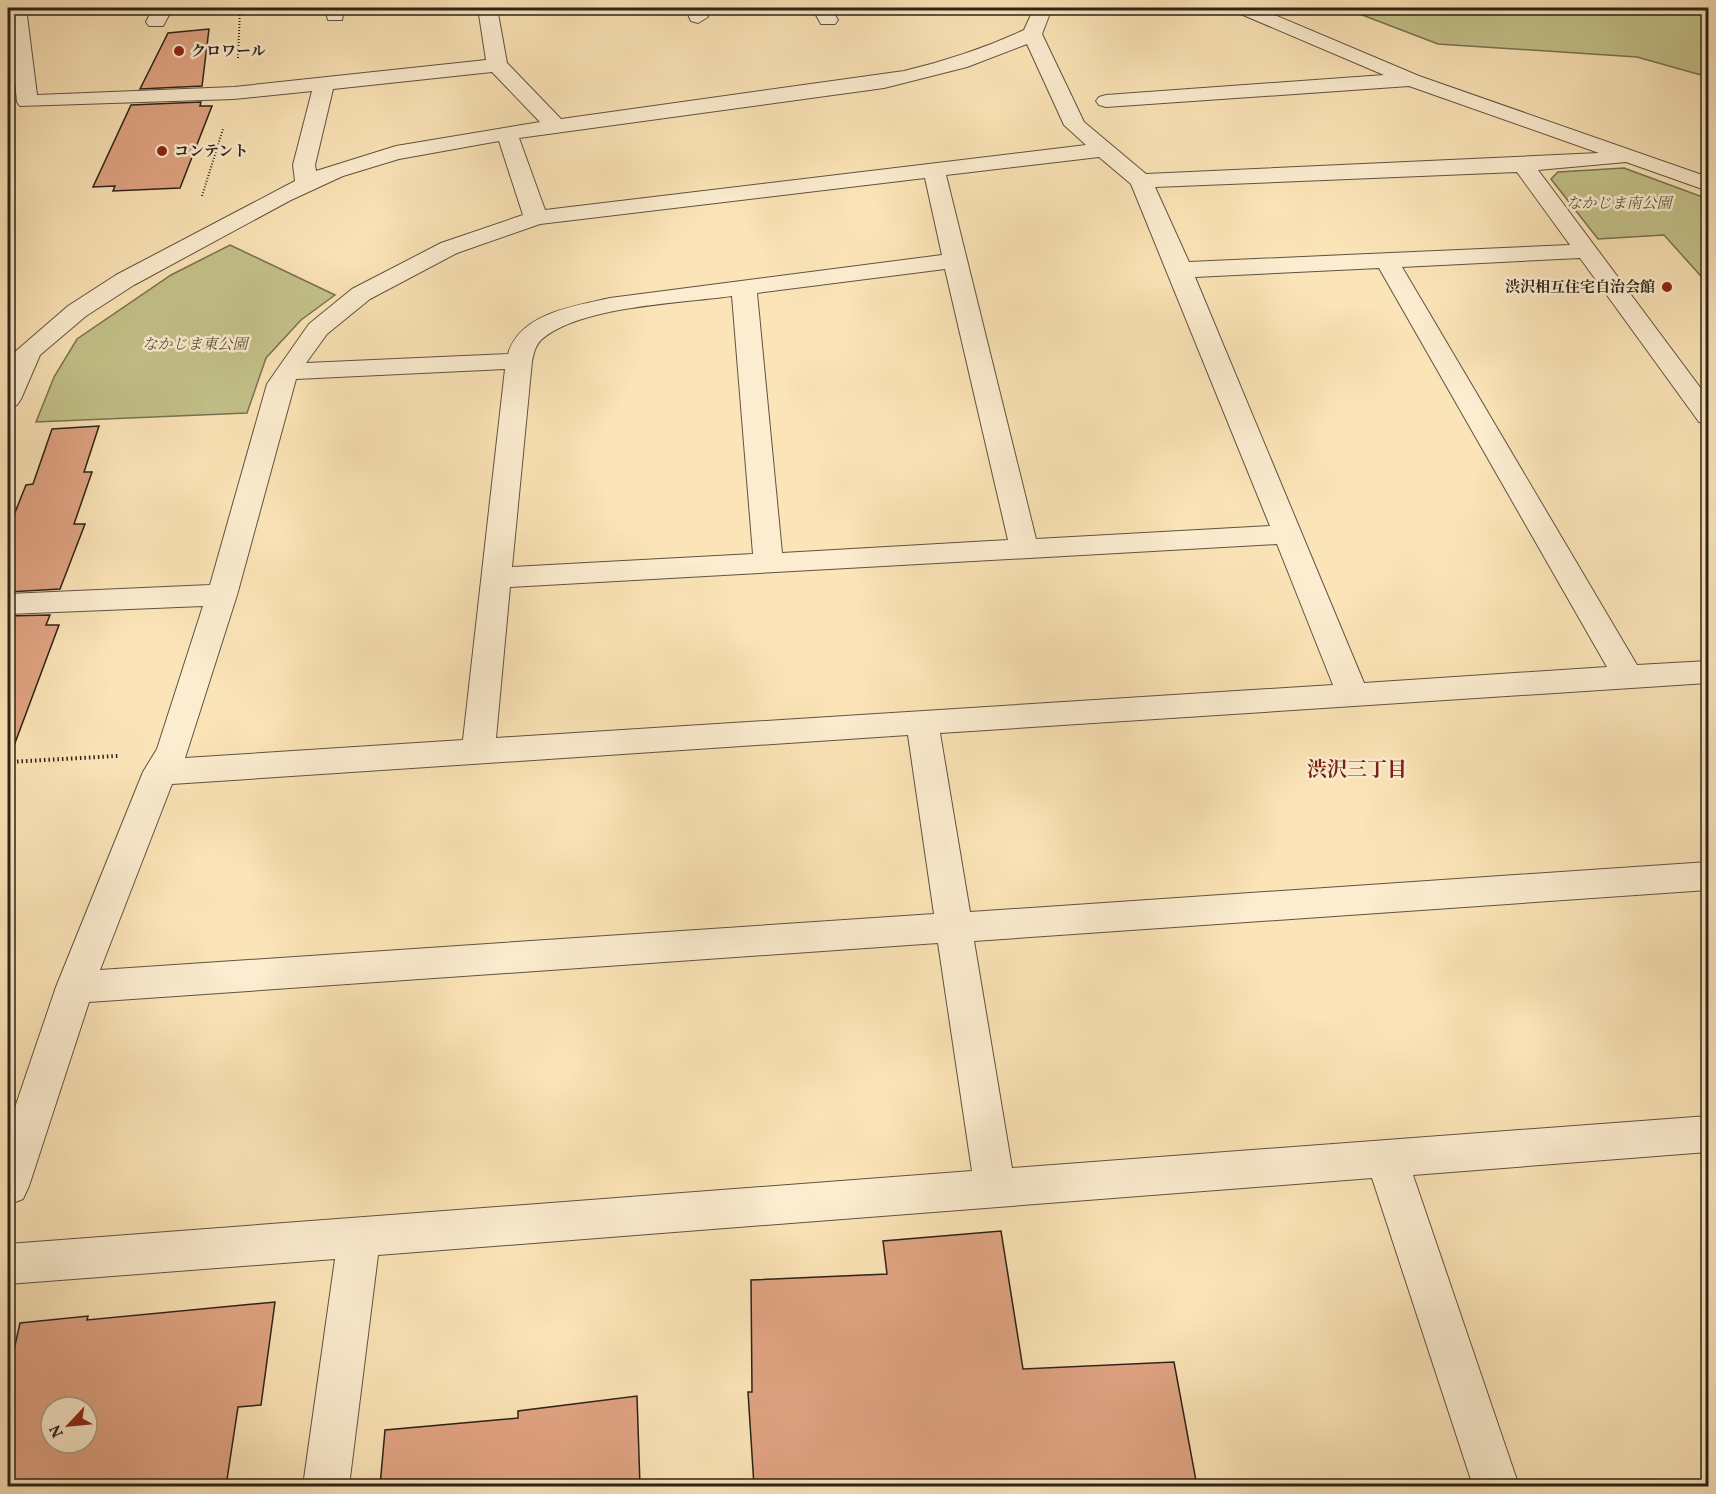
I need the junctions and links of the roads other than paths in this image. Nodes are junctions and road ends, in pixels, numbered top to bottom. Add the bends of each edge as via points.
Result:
1 (16, 8) edge
2 (488, 8) edge
3 (1043, 8) edge
4 (1243, 8) edge
5 (1032, 34) junction
6 (497, 65) junction
7 (1412, 80) junction
8 (324, 84) junction
9 (1106, 101) dead end
10 (555, 125) junction
11 (507, 133) junction
12 (1101, 150) junction
13 (1631, 157) junction
14 (1523, 165) junction
15 (934, 170) junction
16 (1141, 181) junction
17 (307, 184) junction
18 (1708, 184) edge
19 (536, 218) junction
20 (1586, 250) junction
21 (956, 260) junction
22 (1386, 260) junction
23 (1180, 270) junction
24 (744, 289) junction
25 (519, 361) junction
26 (287, 372) junction
27 (8, 399) edge
28 (1708, 416) edge
29 (1288, 534) junction
30 (1024, 548) junction
31 (768, 563) junction
32 (498, 578) junction
33 (222, 596) junction
34 (8, 604) edge
35 (1708, 672) edge
36 (1628, 677) junction
37 (1353, 695) junction
38 (922, 722) junction
39 (478, 750) junction
40 (160, 772) junction
41 (1708, 876) edge
42 (953, 928) junction
43 (75, 987) junction
44 (1708, 1134) edge
45 (1387, 1160) junction
46 (8, 1186) edge
47 (995, 1190) junction
48 (359, 1237) junction
49 (8, 1264) edge
50 (326, 1486) edge
51 (1496, 1486) edge

1 - 8 street via 27,102 234,93
2 - 6 street
3 - 5 street
4 - 7 street
5 - 10 street via 939,70 884,81
5 - 12 street via 1075,125
6 - 8 street
6 - 10 street
7 - 9 street
7 - 13 street
8 - 17 street via 304,165
10 - 11 street
11 - 17 street via 396,153 335,171
11 - 19 street
12 - 15 street
12 - 16 street
13 - 14 street
13 - 18 street
14 - 16 street
14 - 20 street
15 - 19 street
15 - 21 street
16 - 23 street
17 - 27 street via 125,280 77,311 29,351
19 - 26 street via 449,248 361,294 318,329
20 - 22 street
20 - 28 street
21 - 24 street
21 - 30 street
22 - 23 street
22 - 36 street
23 - 29 street
24 - 25 street via 610,305 573,314 525,342
24 - 31 street
25 - 26 street
25 - 32 street
26 - 33 street via 280,384
29 - 30 street
29 - 37 street
30 - 31 street
31 - 32 street
32 - 39 street
33 - 34 street
33 - 40 street via 173,749
35 - 36 street
36 - 37 street
37 - 38 street
38 - 39 street
38 - 42 street
39 - 40 street
40 - 43 street
41 - 42 street
42 - 43 street
42 - 47 street
43 - 46 street
44 - 45 street
45 - 47 street
45 - 51 street
47 - 48 street
48 - 49 street
48 - 50 street

